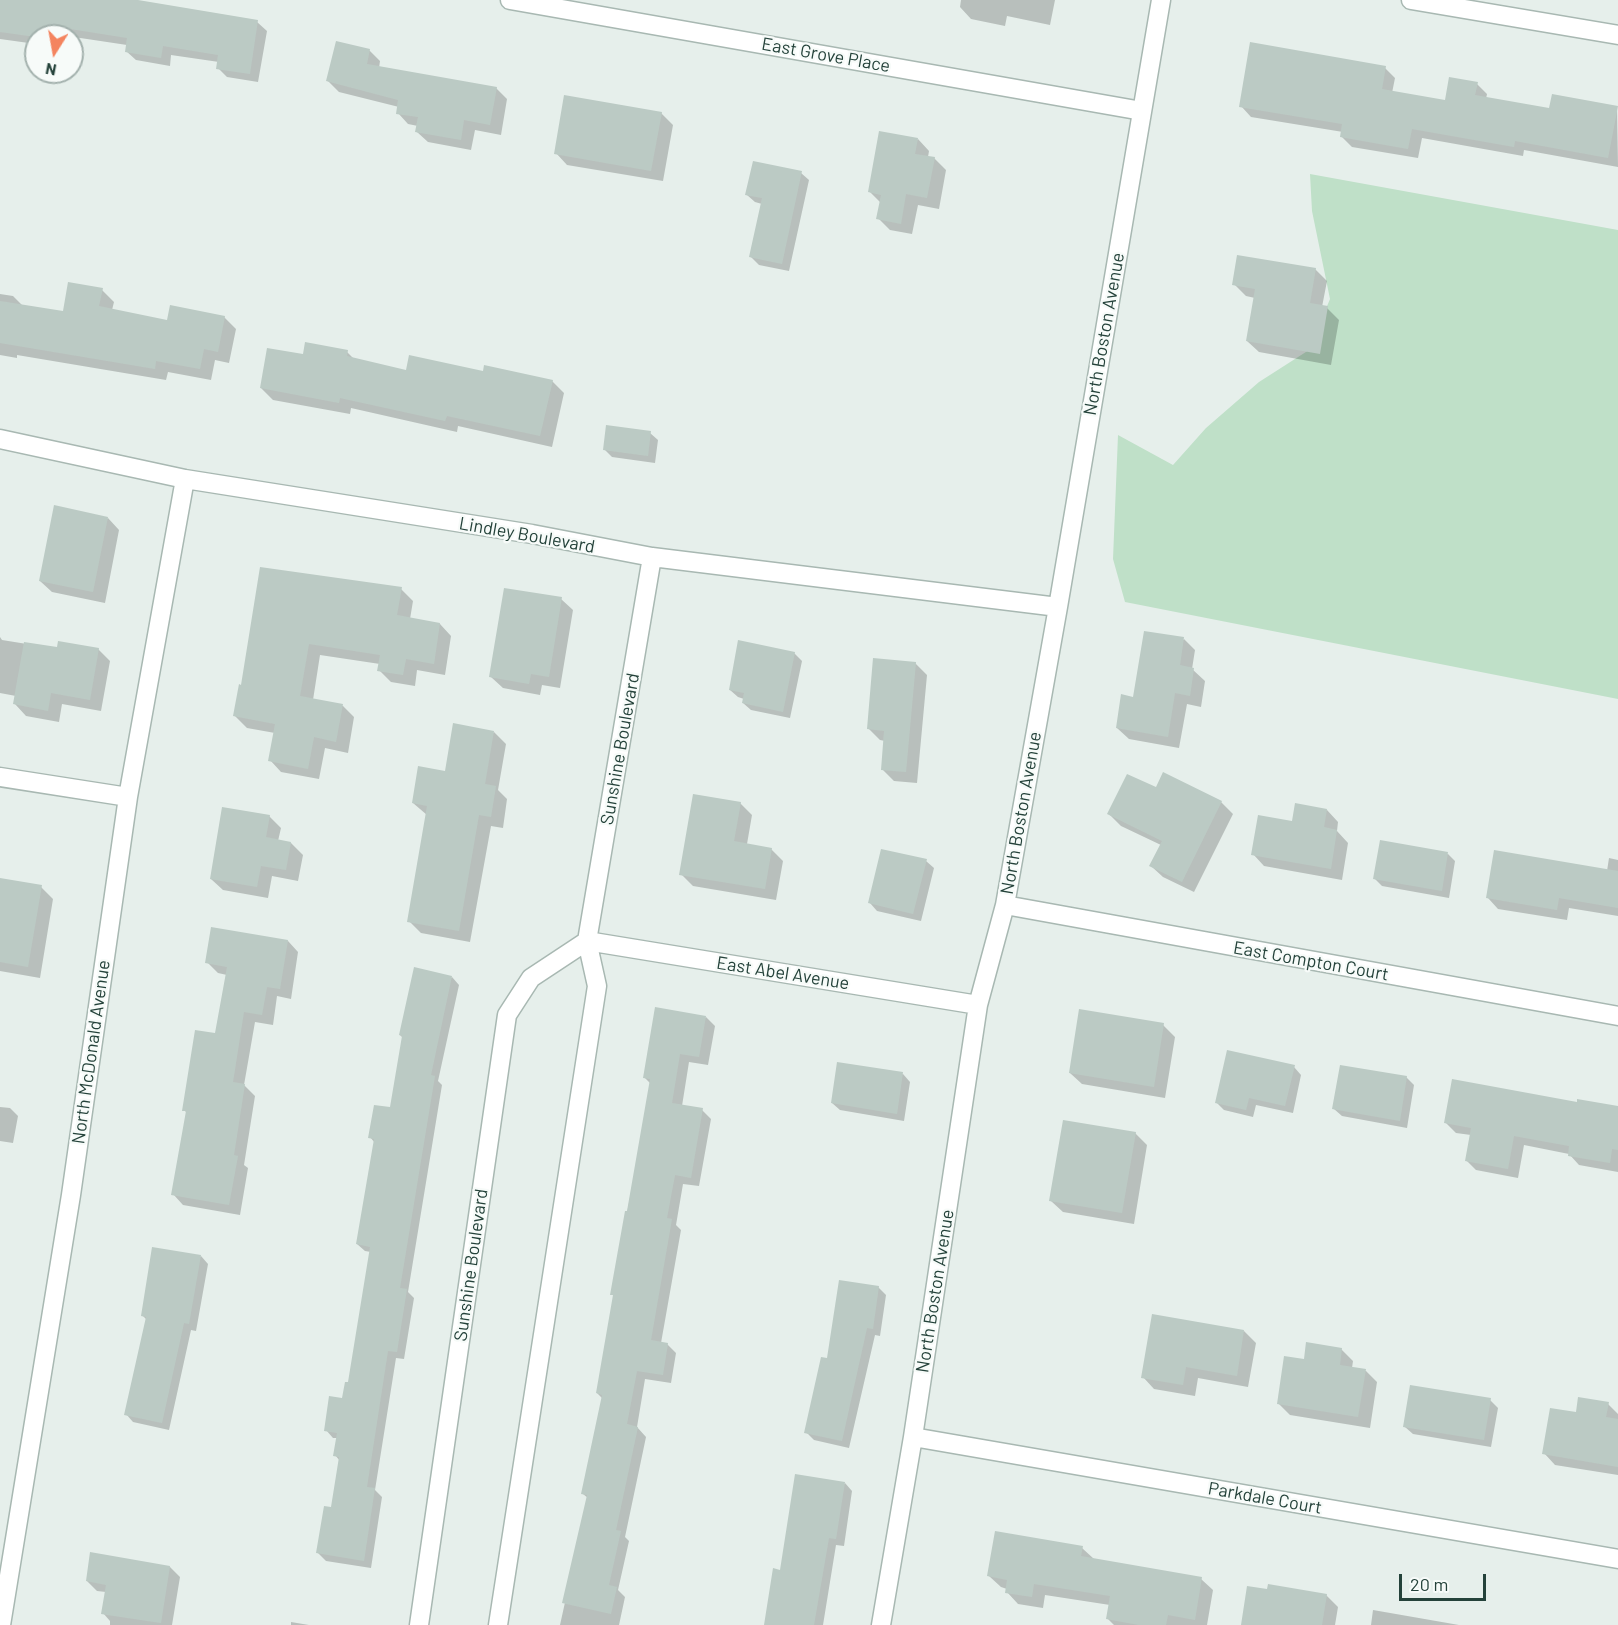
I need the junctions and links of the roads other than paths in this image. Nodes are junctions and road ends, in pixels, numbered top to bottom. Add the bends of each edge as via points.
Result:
1 (510, 0) edge
2 (1161, 0) edge
3 (1411, 0) edge
4 (1618, 35) edge
5 (1142, 111) junction
6 (0, 439) edge
7 (186, 479) junction
8 (652, 557) junction
9 (1058, 607) junction
10 (0, 777) edge
11 (128, 796) junction
12 (1005, 905) junction
13 (587, 941) junction
14 (978, 1005) junction
15 (1618, 1016) edge
16 (913, 1437) junction
17 (1618, 1559) edge
18 (1, 1625) edge
19 (419, 1625) edge
20 (498, 1625) edge
21 (881, 1625) edge

1 - 5 street, East Grove Place
2 - 5 street, North Boston Avenue
3 - 4 street
5 - 9 street, North Boston Avenue
6 - 7 street, Lindley Boulevard
7 - 8 street, Lindley Boulevard via 521,532
7 - 11 street, North McDonald Avenue
8 - 9 street, Lindley Boulevard
8 - 13 street, Sunshine Boulevard
9 - 12 street, North Boston Avenue
10 - 11 street
11 - 18 street, North McDonald Avenue via 69,1206
12 - 14 street, North Boston Avenue
12 - 15 street, East Compton Court
13 - 14 street, East Abel Avenue
13 - 19 street, Sunshine Boulevard via 531,978 507,1015
13 - 20 street, Sunshine Boulevard via 597,986
14 - 16 street, North Boston Avenue
16 - 17 street, Parkdale Court
16 - 21 street, North Boston Avenue

